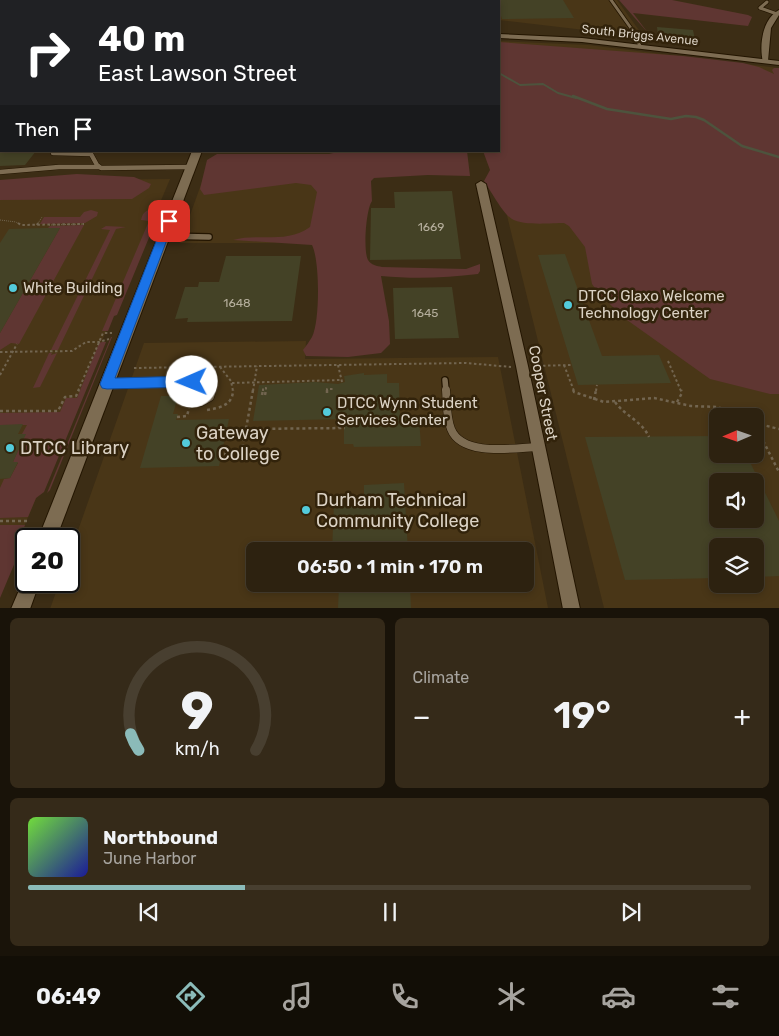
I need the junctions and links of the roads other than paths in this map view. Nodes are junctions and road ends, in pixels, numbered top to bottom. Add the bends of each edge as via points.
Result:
1 (611, 0) edge
2 (767, 2) dead end
3 (778, 13) edge
4 (500, 36) edge
5 (640, 46) junction
6 (765, 61) junction
7 (779, 63) edge
8 (197, 152) edge
9 (53, 154) dead end
10 (100, 167) junction
11 (191, 167) junction
12 (0, 172) edge
13 (481, 184) dead end
14 (163, 236) junction
15 (209, 237) dead end
16 (445, 380) dead end
17 (192, 382) dead end
18 (107, 384) junction
19 (538, 447) junction
20 (51, 528) edge
21 (26, 593) edge
22 (20, 608) edge
23 (572, 608) edge

1 - 5 lane
2 - 3 lane via 760,8
3 - 6 street via 767,26
4 - 5 street, South Briggs Avenue via 566,38
5 - 6 street, South Briggs Avenue
6 - 7 street, South Briggs Avenue
8 - 11 street
9 - 10 lane via 91,154
10 - 11 lane
10 - 12 lane
11 - 14 street
13 - 19 street, Cooper Street
14 - 15 lane
14 - 18 street
16 - 19 lane via 450,430 459,442 473,448
17 - 18 lane
18 - 20 street
19 - 23 street, Cooper Street
21 - 22 street

